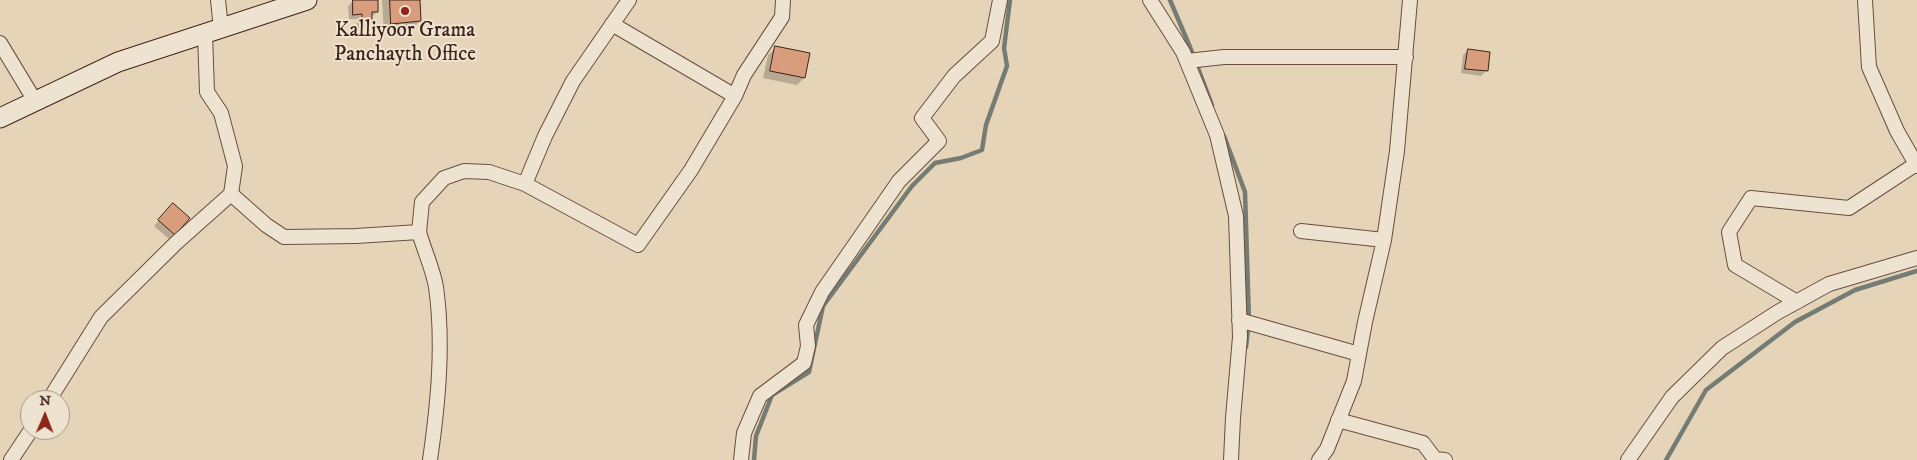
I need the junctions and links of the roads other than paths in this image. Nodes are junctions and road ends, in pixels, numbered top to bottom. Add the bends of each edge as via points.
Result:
1 (218, 0) edge
2 (307, 0) edge
3 (629, 0) edge
4 (782, 0) edge
5 (1000, 0) edge
6 (1150, 0) edge
7 (1410, 0) edge
8 (1865, 0) edge
9 (612, 24) junction
10 (213, 31) junction
11 (0, 43) edge
12 (1406, 57) junction
13 (1188, 61) junction
14 (735, 96) junction
15 (35, 101) junction
16 (0, 118) edge
17 (1916, 165) edge
18 (526, 184) junction
19 (231, 194) junction
20 (1302, 231) dead end
21 (419, 232) junction
22 (1384, 240) junction
23 (1917, 258) edge
24 (1797, 302) junction
25 (1240, 320) junction
26 (1359, 354) junction
27 (56, 390) edge
28 (1338, 420) junction
29 (24, 440) edge
30 (11, 460) edge
31 (430, 460) edge
32 (741, 460) edge
33 (1231, 460) edge
34 (1320, 460) edge
35 (1438, 460) edge
36 (1628, 460) edge

1 - 10 street
2 - 10 main road
3 - 9 street
4 - 14 street via 782,17 744,74
5 - 32 street via 992,41 954,76 922,118 939,141 899,180 822,292 806,325 808,346 804,364 760,396 744,433
6 - 13 street
7 - 12 street
8 - 17 street via 1869,67
9 - 14 street
9 - 18 street via 573,81 545,136
10 - 15 main road via 118,62
10 - 19 street via 207,92 221,113 235,166
11 - 15 street
12 - 13 street via 1224,57
12 - 22 street
13 - 25 street via 1217,134 1236,216
14 - 18 street via 691,170 638,245
15 - 16 main road
17 - 24 street via 1849,208 1751,198 1729,232 1735,265
18 - 21 street via 489,172 464,171 444,178 422,202
19 - 21 street via 284,237
19 - 27 street via 101,317
20 - 22 street
21 - 31 street via 436,286 439,344
22 - 26 street
23 - 24 street via 1828,284
24 - 36 street via 1722,348 1672,397
25 - 26 street
25 - 33 street
26 - 28 street via 1354,381
28 - 34 street
28 - 35 street via 1423,443
29 - 30 street

